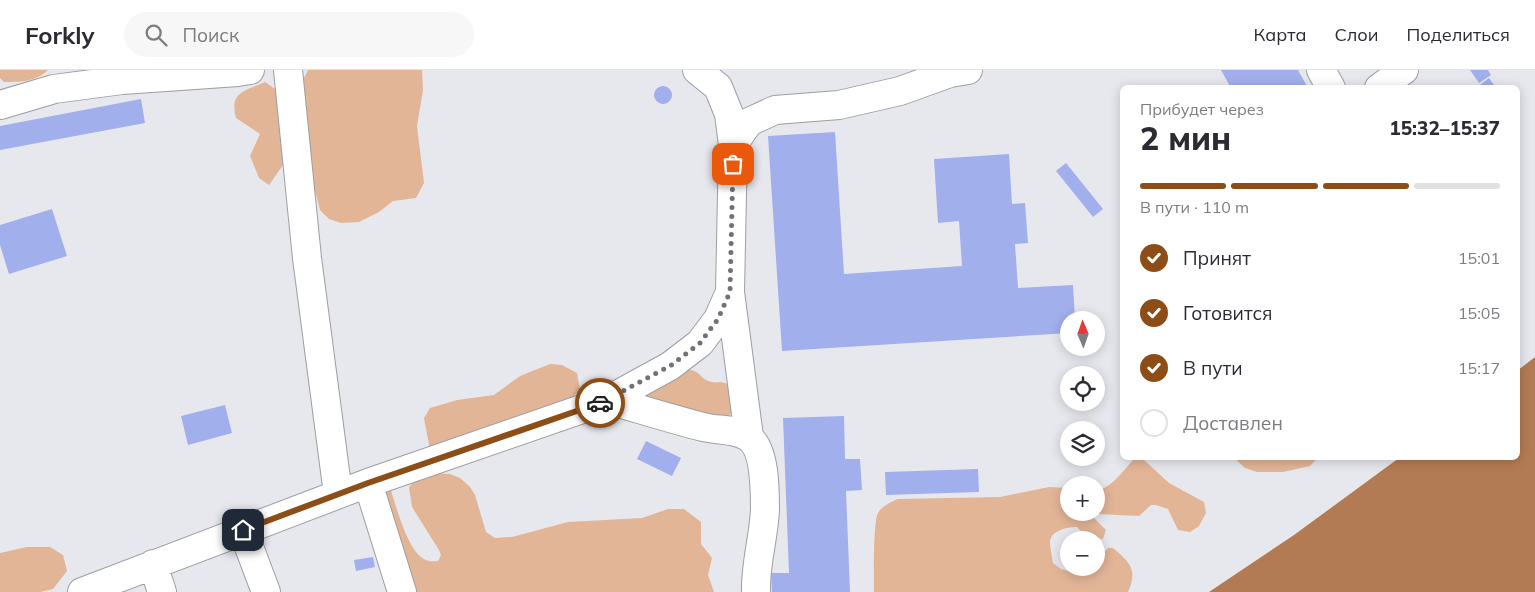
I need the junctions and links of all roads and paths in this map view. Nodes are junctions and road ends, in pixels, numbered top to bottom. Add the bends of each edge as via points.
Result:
1 (250, 70) edge
2 (288, 70) edge
3 (697, 70) edge
4 (968, 70) edge
5 (1321, 70) edge
6 (1404, 70) edge
7 (1329, 85) edge
8 (1383, 85) edge
9 (718, 88) junction
10 (0, 105) edge
11 (774, 110) junction
12 (733, 146) junction
13 (730, 292) junction
14 (608, 400) junction
15 (748, 437) junction
16 (368, 483) junction
17 (338, 494) junction
18 (243, 530) junction
19 (153, 564) junction
20 (82, 592) edge
21 (162, 592) edge
22 (266, 592) edge
23 (402, 592) edge
24 (756, 592) edge

1 - 10 street via 54,89
2 - 17 street via 307,258
3 - 9 street
4 - 11 street via 950,73 900,92 838,105
5 - 7 street
6 - 8 street
9 - 11 street via 746,103
9 - 12 street via 729,114
11 - 12 street via 749,122
12 - 13 street
13 - 14 street via 718,319 700,343 670,366
13 - 15 street
14 - 15 street via 706,428 732,430
14 - 16 street
15 - 24 street via 759,451 765,510
16 - 17 street
16 - 23 street
17 - 18 street
18 - 19 street
18 - 22 street
19 - 20 street
19 - 21 street

